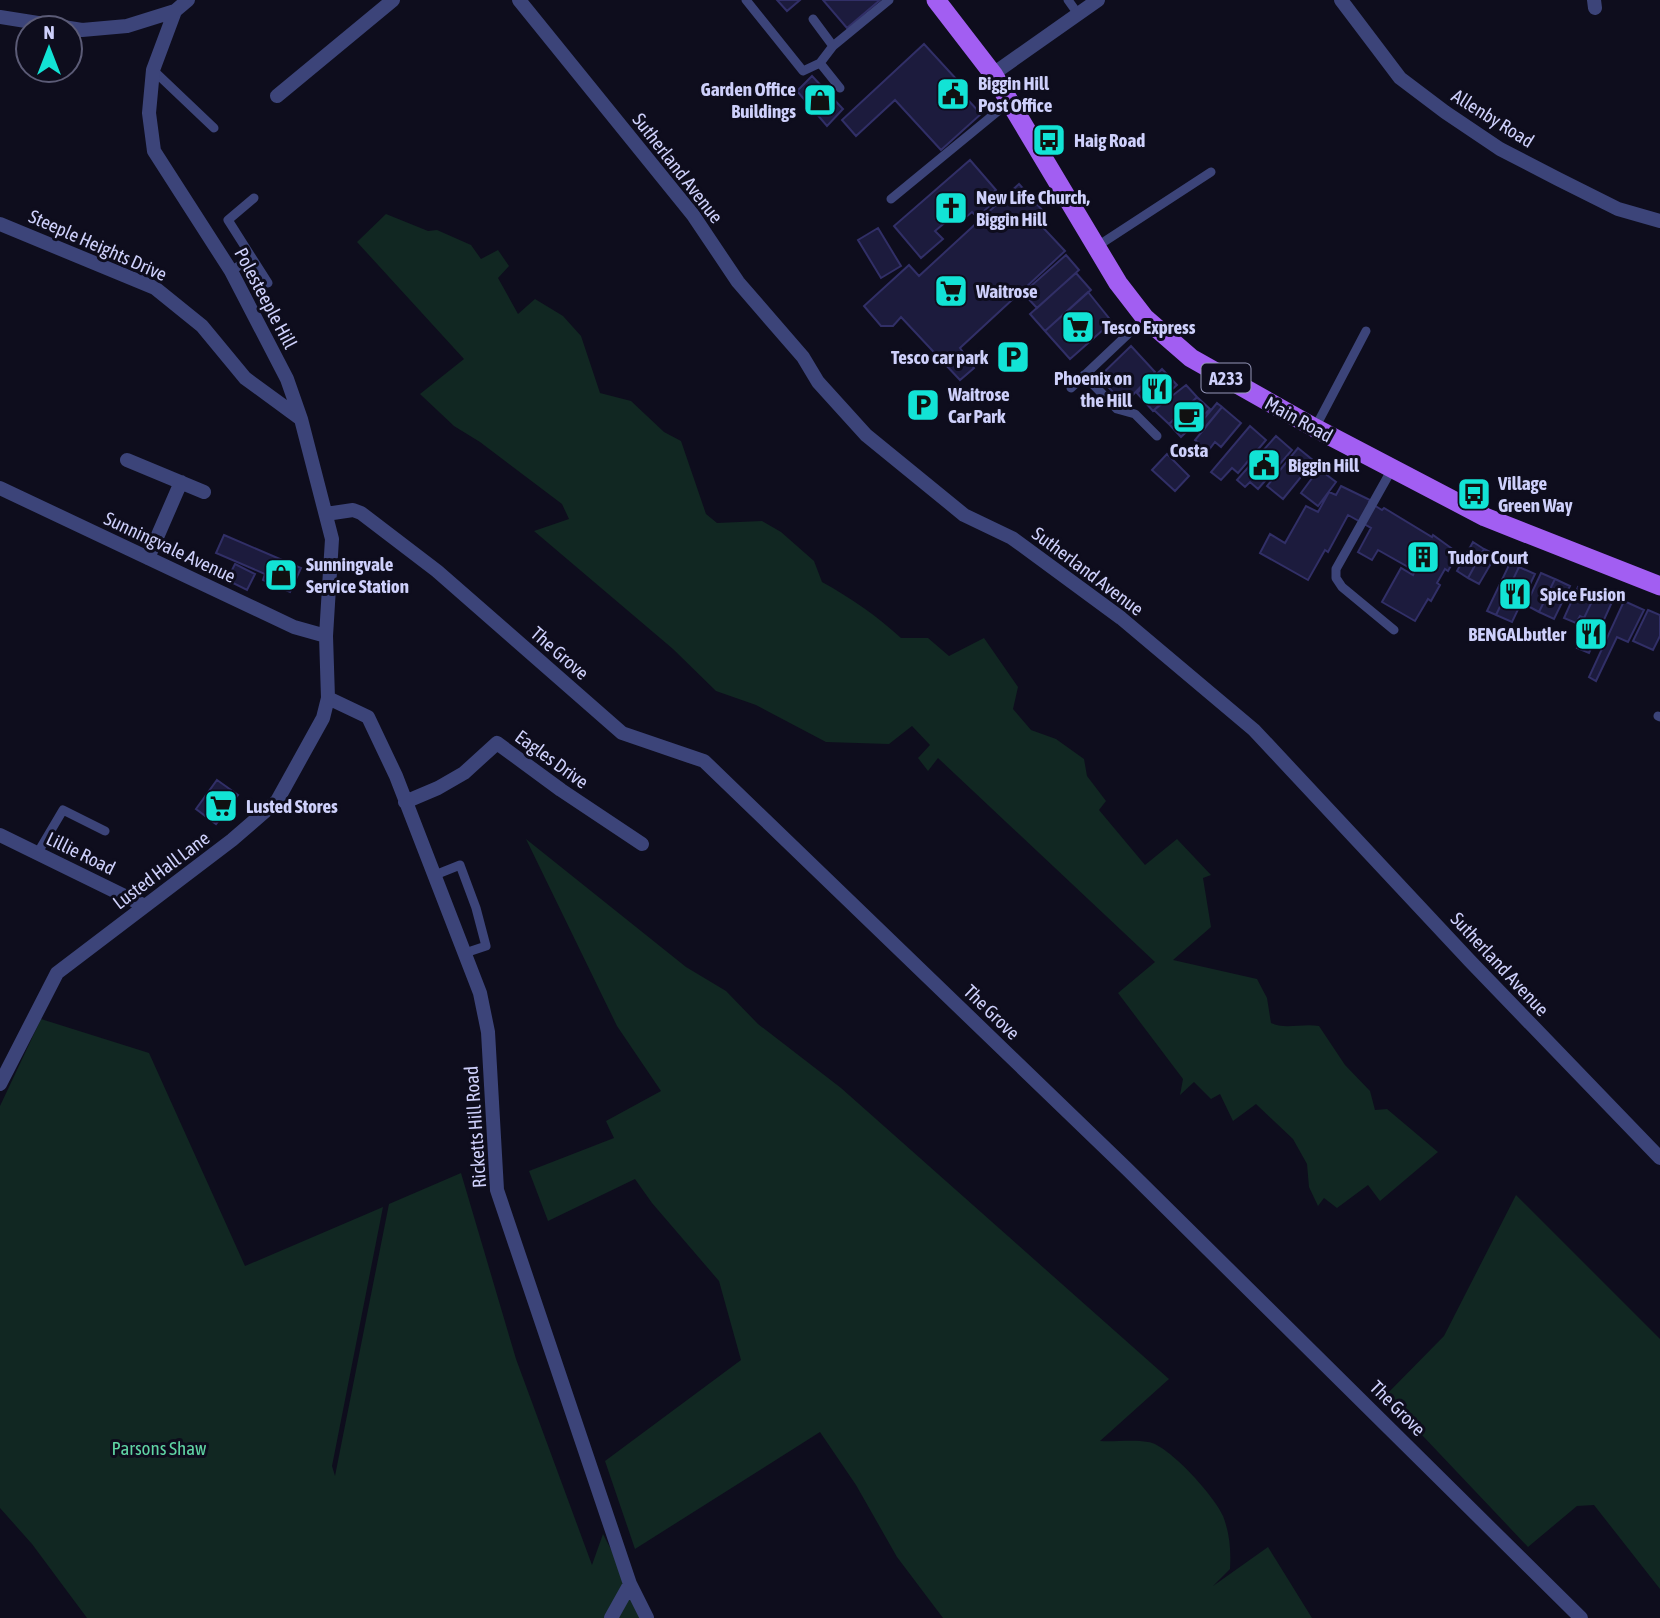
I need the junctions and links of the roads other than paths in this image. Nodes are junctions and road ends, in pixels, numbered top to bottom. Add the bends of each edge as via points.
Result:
1 (188, 0) edge
2 (393, 0) edge
3 (519, 0) edge
4 (746, 0) edge
5 (889, 0) edge
6 (936, 0) edge
7 (1069, 0) edge
8 (1098, 0) edge
9 (1341, 0) edge
10 (175, 11) junction
11 (1078, 14) junction
12 (0, 17) edge
13 (813, 19) dead end
14 (833, 46) junction
15 (820, 63) junction
16 (153, 70) junction
17 (993, 74) junction
18 (840, 88) dead end
19 (277, 96) dead end
20 (1009, 102) junction
21 (214, 128) dead end
22 (1211, 172) dead end
23 (254, 198) dead end
24 (891, 199) dead end
25 (1660, 221) edge
26 (0, 223) edge
27 (1096, 247) junction
28 (251, 258) junction
29 (231, 271) junction
30 (268, 283) dead end
31 (1145, 318) junction
32 (1366, 331) dead end
33 (1084, 375) junction
34 (1071, 388) dead end
35 (301, 419) junction
36 (1315, 428) junction
37 (1157, 436) dead end
38 (127, 460) dead end
39 (1392, 470) junction
40 (181, 482) junction
41 (0, 488) edge
42 (204, 492) dead end
43 (326, 514) junction
44 (148, 558) junction
45 (1660, 586) edge
46 (1394, 630) dead end
47 (326, 636) junction
48 (328, 698) junction
49 (405, 802) junction
50 (105, 831) dead end
51 (0, 835) edge
52 (642, 844) dead end
53 (37, 854) junction
54 (435, 875) junction
55 (145, 906) junction
56 (465, 953) junction
57 (0, 1084) edge
58 (1660, 1158) edge
59 (630, 1584) junction
60 (611, 1618) edge
61 (647, 1618) edge
62 (1581, 1618) edge

1 - 10 street, Polesteeple Hill
2 - 19 street
3 - 58 street, Sutherland Avenue via 693,215 738,282 866,435 964,515 1012,538 1121,618 1254,730
4 - 15 lane via 803,71
5 - 14 lane
6 - 17 main road, Main Road / A233
7 - 11 lane
8 - 11 street
9 - 25 street, Allenby Road via 1400,78 1445,112 1500,149 1558,179 1618,209
10 - 12 street via 127,26 82,30
10 - 16 street, Polesteeple Hill
11 - 17 street
13 - 14 lane
14 - 15 lane
15 - 18 lane
16 - 21 lane
16 - 29 street, Polesteeple Hill via 149,113 154,151
17 - 20 main road, Main Road / A233
20 - 24 lane
20 - 27 main road, Main Road / A233
22 - 27 lane
23 - 28 lane via 228,220
26 - 35 street, Steeple Heights Drive via 156,288 202,326 245,378
27 - 31 main road, Main Road / A233
28 - 29 lane
28 - 30 lane
29 - 35 street, Polesteeple Hill via 287,379
31 - 33 lane
31 - 36 main road, Main Road / A233 via 1191,358
32 - 36 lane
33 - 34 lane
33 - 37 lane via 1117,409 1135,414
35 - 43 street, Polesteeple Hill
36 - 39 main road, Main Road / A233
38 - 40 street
39 - 45 main road, Main Road / A233 via 1485,517
39 - 46 lane via 1335,578
40 - 42 street
40 - 44 street
41 - 44 street, Sunningvale Avenue
43 - 47 street, Polesteeple Hill via 332,539
43 - 62 street, The Grove via 361,513 437,571 622,733 704,761 1094,1137
44 - 47 street, Sunningvale Avenue via 294,627
47 - 48 street, Lusted Hall Lane
48 - 49 street, Ricketts Hill Road via 368,717
48 - 55 street, Lusted Hall Lane via 323,718 276,802
49 - 52 street, Eagles Drive via 464,773 497,743
49 - 54 street, Ricketts Hill Road
50 - 53 lane via 63,810
51 - 53 street, Lillie Road
53 - 55 street, Lillie Road
54 - 56 street, Ricketts Hill Road
54 - 56 lane via 460,865 486,946
55 - 57 street, Lusted Hall Lane via 57,974
56 - 59 street, Ricketts Hill Road via 488,1032 497,1190
59 - 60 street
59 - 61 street, Ricketts Hill Road

